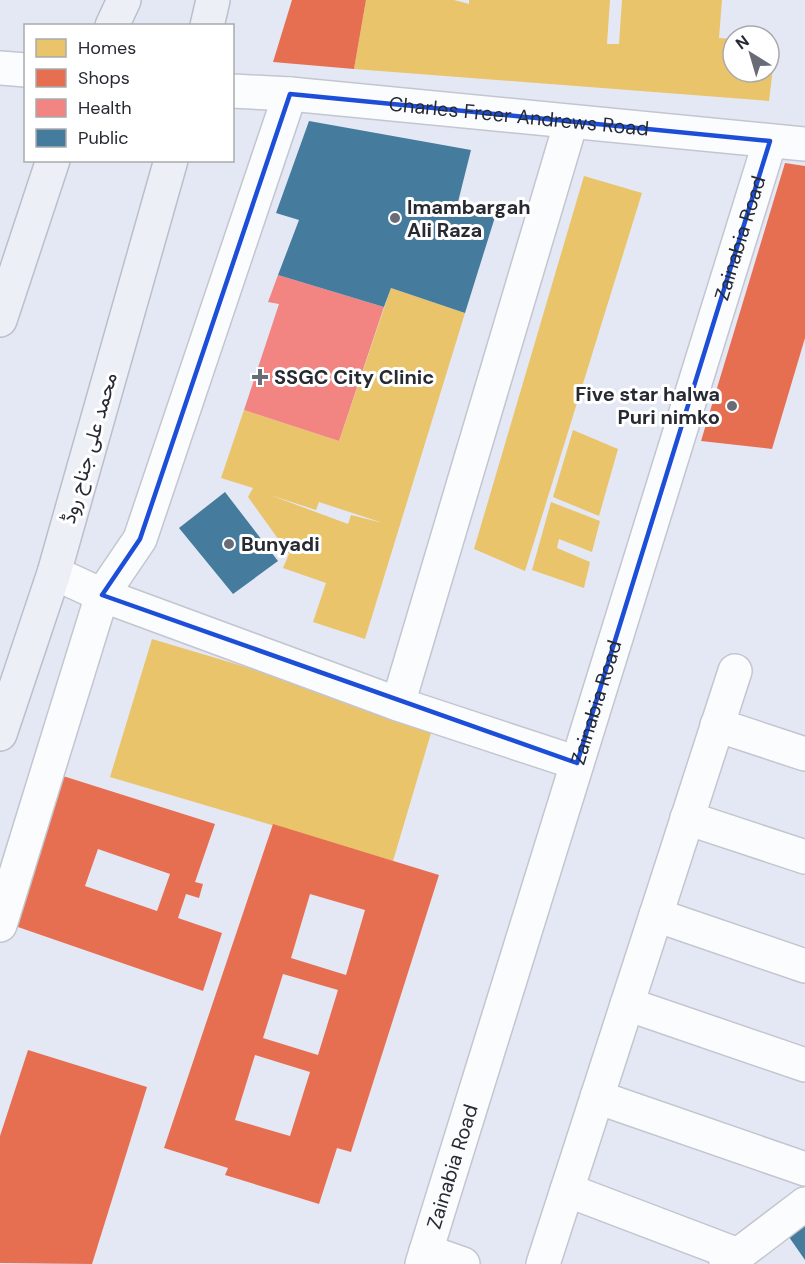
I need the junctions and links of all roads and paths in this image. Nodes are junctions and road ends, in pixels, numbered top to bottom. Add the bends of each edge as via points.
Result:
1 (123, 0) edge
2 (213, 0) edge
3 (113, 24) edge
4 (207, 24) edge
5 (0, 68) edge
6 (24, 69) edge
7 (234, 91) edge
8 (290, 94) junction
9 (571, 122) junction
10 (770, 141) junction
11 (805, 144) edge
12 (52, 162) edge
13 (170, 162) edge
14 (0, 320) edge
15 (54, 573) junction
16 (102, 595) junction
17 (735, 671) dead end
18 (398, 704) junction
19 (717, 725) junction
20 (0, 734) edge
21 (805, 754) edge
22 (577, 763) junction
23 (687, 818) junction
24 (805, 857) edge
25 (656, 915) junction
26 (0, 925) edge
27 (805, 966) edge
28 (627, 1004) junction
29 (805, 1065) edge
30 (597, 1097) junction
31 (805, 1169) edge
32 (567, 1190) junction
33 (805, 1204) edge
34 (424, 1257) edge
35 (732, 1260) edge
36 (463, 1264) edge
37 (543, 1264) edge

1 - 3 highway
2 - 4 highway
5 - 6 street
7 - 8 street, Charles Freer Andrews Road
8 - 9 street, Charles Freer Andrews Road
8 - 16 street via 140,539
9 - 10 street, Charles Freer Andrews Road
9 - 18 street
10 - 11 street, Charles Freer Andrews Road
10 - 22 street, Zainabia Road
12 - 14 highway
13 - 15 highway, محمد علی جناح روڈ
15 - 16 street
15 - 20 highway, محمد علی جناح روڈ
16 - 18 street
16 - 26 street
17 - 19 street
18 - 22 street
19 - 21 street
19 - 23 street
22 - 34 street, Zainabia Road
23 - 24 street
23 - 25 street
25 - 27 street
25 - 28 street
28 - 29 street
28 - 30 street
30 - 31 street
30 - 32 street
32 - 35 street
32 - 37 street
33 - 35 street
34 - 36 street

